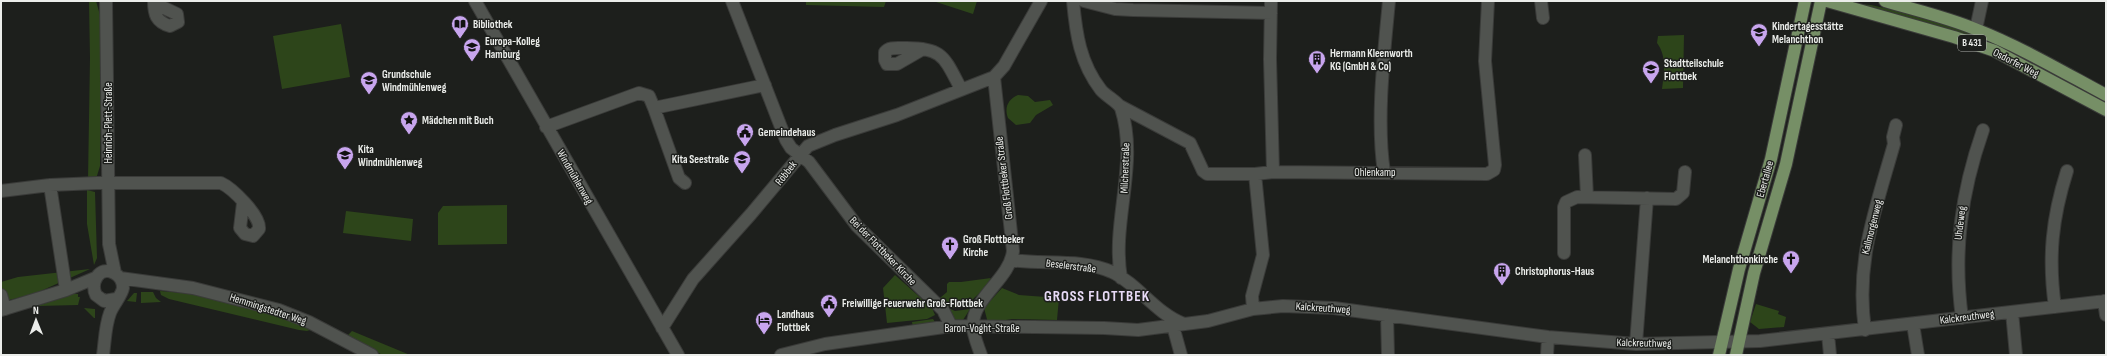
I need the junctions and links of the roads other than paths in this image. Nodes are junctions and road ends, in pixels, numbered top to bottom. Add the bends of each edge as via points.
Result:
1 (106, 1) edge
2 (475, 1) edge
3 (732, 1) edge
4 (1041, 1) edge
5 (1073, 1) edge
6 (1084, 1) edge
7 (1271, 1) edge
8 (1389, 1) edge
9 (1488, 1) edge
10 (1541, 1) edge
11 (1805, 1) edge
12 (1821, 1) edge
13 (1828, 1) edge
14 (1885, 1) edge
15 (1982, 1) edge
16 (1271, 13) junction
17 (1543, 18) dead end
18 (1976, 29) junction
19 (923, 49) dead end
20 (994, 77) junction
21 (765, 85) junction
22 (961, 89) junction
23 (2106, 95) edge
24 (1120, 106) junction
25 (654, 108) junction
26 (2106, 110) edge
27 (1896, 125) dead end
28 (546, 127) junction
29 (1983, 130) dead end
30 (800, 155) junction
31 (1585, 155) dead end
32 (2067, 171) dead end
33 (1273, 172) junction
34 (1384, 172) junction
35 (1685, 172) dead end
36 (1255, 174) junction
37 (108, 183) junction
38 (685, 183) dead end
39 (50, 185) junction
40 (1, 191) edge
41 (1587, 197) junction
42 (1647, 198) junction
43 (243, 203) dead end
44 (109, 244) junction
45 (1564, 253) dead end
46 (1011, 260) junction
47 (98, 276) junction
48 (117, 276) junction
49 (1121, 278) junction
50 (157, 284) junction
51 (66, 290) junction
52 (1, 295) edge
53 (119, 296) junction
54 (98, 297) junction
55 (2105, 301) edge
56 (2054, 307) junction
57 (3, 309) edge
58 (1158, 309) junction
59 (1253, 309) junction
60 (2012, 312) junction
61 (1387, 315) junction
62 (2106, 315) edge
63 (1962, 318) junction
64 (1913, 324) junction
65 (106, 325) junction
66 (1179, 325) junction
67 (951, 326) junction
68 (973, 327) junction
69 (662, 328) junction
70 (1151, 329) junction
71 (1865, 330) junction
72 (1828, 334) junction
73 (1548, 338) junction
74 (1739, 342) junction
75 (1722, 343) junction
76 (1636, 344) junction
77 (680, 354) edge
78 (103, 355) edge
79 (372, 355) edge
80 (781, 355) edge
81 (981, 355) edge
82 (1181, 355) edge
83 (1388, 355) edge
84 (1547, 355) edge
85 (1719, 355) edge
86 (1736, 355) edge
87 (1830, 355) edge
88 (1918, 355) edge
89 (2016, 355) edge

1 - 37 street, Heinrich-Plett-Straße
2 - 28 street, Windmühlenweg
3 - 21 street, Bei der Flottbeker Kirche
4 - 20 street via 1004,66
5 - 24 street via 1076,36 1086,66 1101,90
6 - 16 street via 1115,9
7 - 16 street
8 - 34 street via 1383,71 1381,155
9 - 34 street, Ohlenkamp via 1485,61 1494,170 1487,174
10 - 17 street
11 - 75 main road, Ebertallee via 1771,159 1739,269
12 - 74 main road, Ebertallee via 1786,164 1754,273
13 - 26 main road, Osdorfer Weg / B 431 via 1954,37 1995,52
14 - 18 main road, Osdorfer Weg / B 431
15 - 18 street
16 - 33 street
18 - 23 main road, Osdorfer Weg / B 431
19 - 22 street via 944,58
20 - 22 street, Röbbek
20 - 46 street, Groß Flottbeker Straße via 1012,243
21 - 25 street
21 - 30 street, Bei der Flottbeker Kirche via 786,140
22 - 30 street, Röbbek via 897,115 808,146
24 - 36 street, Ohlenkamp via 1190,143 1205,173
24 - 49 street, Milcherstraße via 1126,141 1120,233
25 - 28 street via 649,96 639,93
25 - 38 street via 680,178
27 - 71 street, Kallmorgenweg via 1894,144 1865,252 1862,289
28 - 69 street, Windmühlenweg
29 - 63 street, Uhdeweg via 1968,176 1958,233 1957,279
30 - 67 street, Bei der Flottbeker Kirche via 809,162 857,226 942,310
30 - 69 street, Röbbek via 752,214 693,279
31 - 41 street
32 - 56 street via 2057,209 2050,253
33 - 34 street, Ohlenkamp
33 - 36 street, Ohlenkamp
35 - 42 street via 1683,194 1676,199
36 - 59 street via 1263,255 1252,296
37 - 39 street
37 - 43 street via 221,184 233,190
37 - 44 street, Heinrich-Plett-Straße
39 - 40 street
39 - 51 street
41 - 42 street
41 - 45 street via 1571,199 1564,207
42 - 76 street
44 - 47 street, Heinrich-Plett-Straße
44 - 48 street, Heinrich-Plett-Straße
46 - 49 street, Beselerstraße via 1081,265 1106,270
46 - 68 street via 977,310
47 - 48 street via 108,272
47 - 51 street
47 - 54 street, Heinrich-Plett-Straße via 93,284
48 - 50 street, Hemmingstedter Weg
48 - 53 street, Heinrich-Plett-Straße via 123,285
49 - 58 street, Beselerstraße
50 - 53 street, Hemmingstedter Weg via 132,287
50 - 79 street, Hemmingstedter Weg via 193,288 279,310 309,322
51 - 54 street
51 - 57 street
52 - 57 street
53 - 54 street via 108,302
53 - 65 street, Heinrich-Plett-Straße
54 - 65 street, Heinrich-Plett-Straße
55 - 56 street, Kalckreuthweg
55 - 62 street
56 - 60 street, Kalckreuthweg
58 - 66 street, Beselerstraße
58 - 70 street via 1158,317
59 - 61 street, Kalckreuthweg via 1317,306
59 - 66 street, Kalckreuthweg via 1208,321
60 - 63 street, Kalckreuthweg
60 - 89 street
61 - 73 street, Kalckreuthweg
61 - 83 street
63 - 64 street, Kalckreuthweg
64 - 71 street, Kalckreuthweg
64 - 88 street
65 - 78 street, Heinrich-Plett-Straße
66 - 70 street, Baron-Voght-Straße
66 - 82 street
67 - 68 street, Baron-Voght-Straße
67 - 80 street, Baron-Voght-Straße via 825,344
68 - 70 street, Baron-Voght-Straße
68 - 81 street
69 - 77 street, Windmühlenweg
71 - 72 street, Kalckreuthweg
72 - 74 street, Kalckreuthweg
72 - 87 street
73 - 76 street, Kalckreuthweg
73 - 84 street
74 - 75 street, Kalckreuthweg
74 - 86 main road, Ebertallee
75 - 76 street, Kalckreuthweg
75 - 85 main road, Ebertallee

